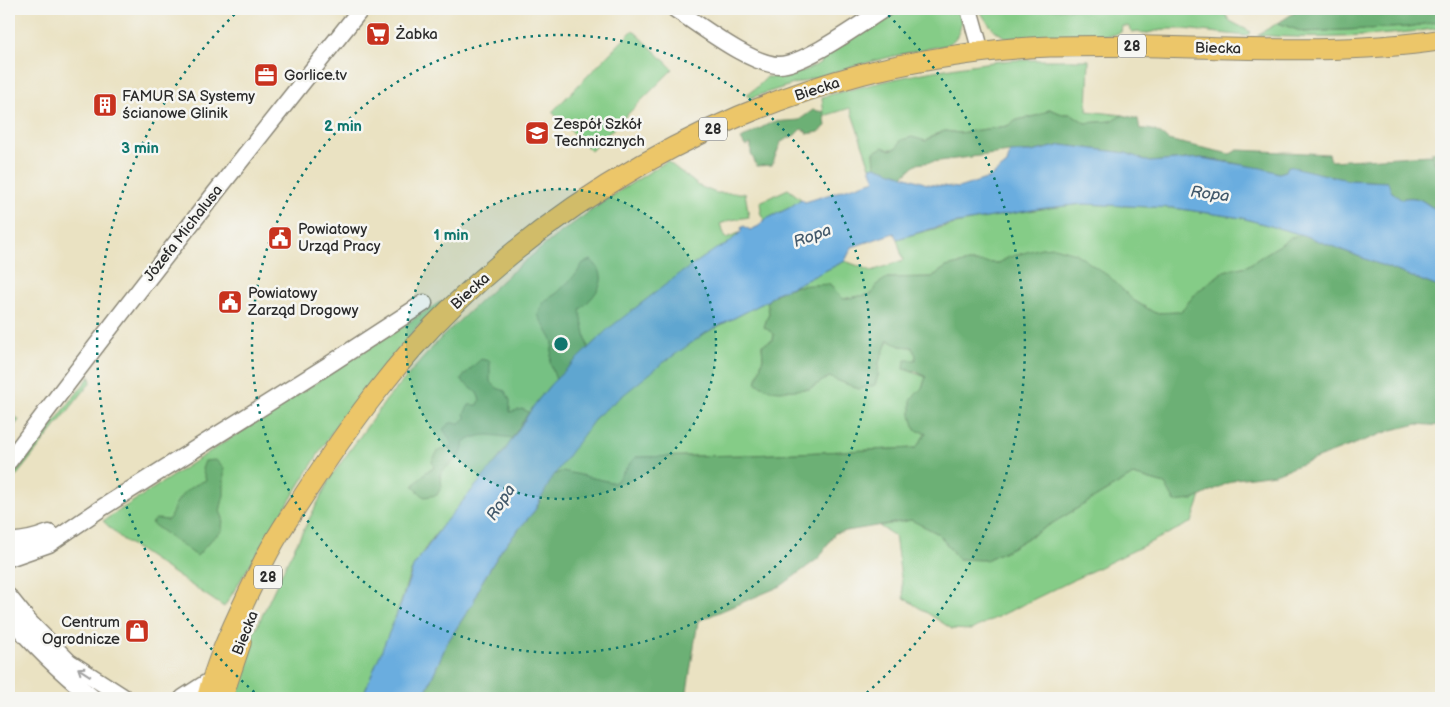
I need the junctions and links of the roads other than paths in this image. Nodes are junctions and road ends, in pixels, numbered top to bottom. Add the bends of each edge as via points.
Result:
1 (361, 9) edge
2 (675, 9) edge
3 (884, 9) edge
4 (969, 9) edge
5 (1441, 40) edge
6 (981, 52) junction
7 (424, 303) dead end
8 (9, 461) edge
9 (326, 461) junction
10 (103, 507) junction
11 (9, 542) edge
12 (9, 558) edge
13 (9, 597) edge
14 (9, 616) edge
15 (209, 689) edge
16 (93, 698) edge
17 (125, 698) edge
18 (183, 698) edge
19 (222, 698) edge

1 - 8 street, Józefa Michalusa via 158,265
2 - 3 street via 749,56 781,65 806,57
4 - 6 street
5 - 6 main road, Biecka / 28 via 1304,49 1085,46
6 - 9 main road, Biecka / 28 via 870,72 801,94 695,137 619,177 509,255 452,306 377,390
7 - 10 street
9 - 15 main road, Biecka / 28 via 271,547 230,632
9 - 19 main road, Biecka / 28 via 275,562 245,631
10 - 11 street via 38,538
10 - 12 street via 49,544
17 -> 13 street via 69,662
14 - 16 street via 63,674
15 - 18 street, Biecka

